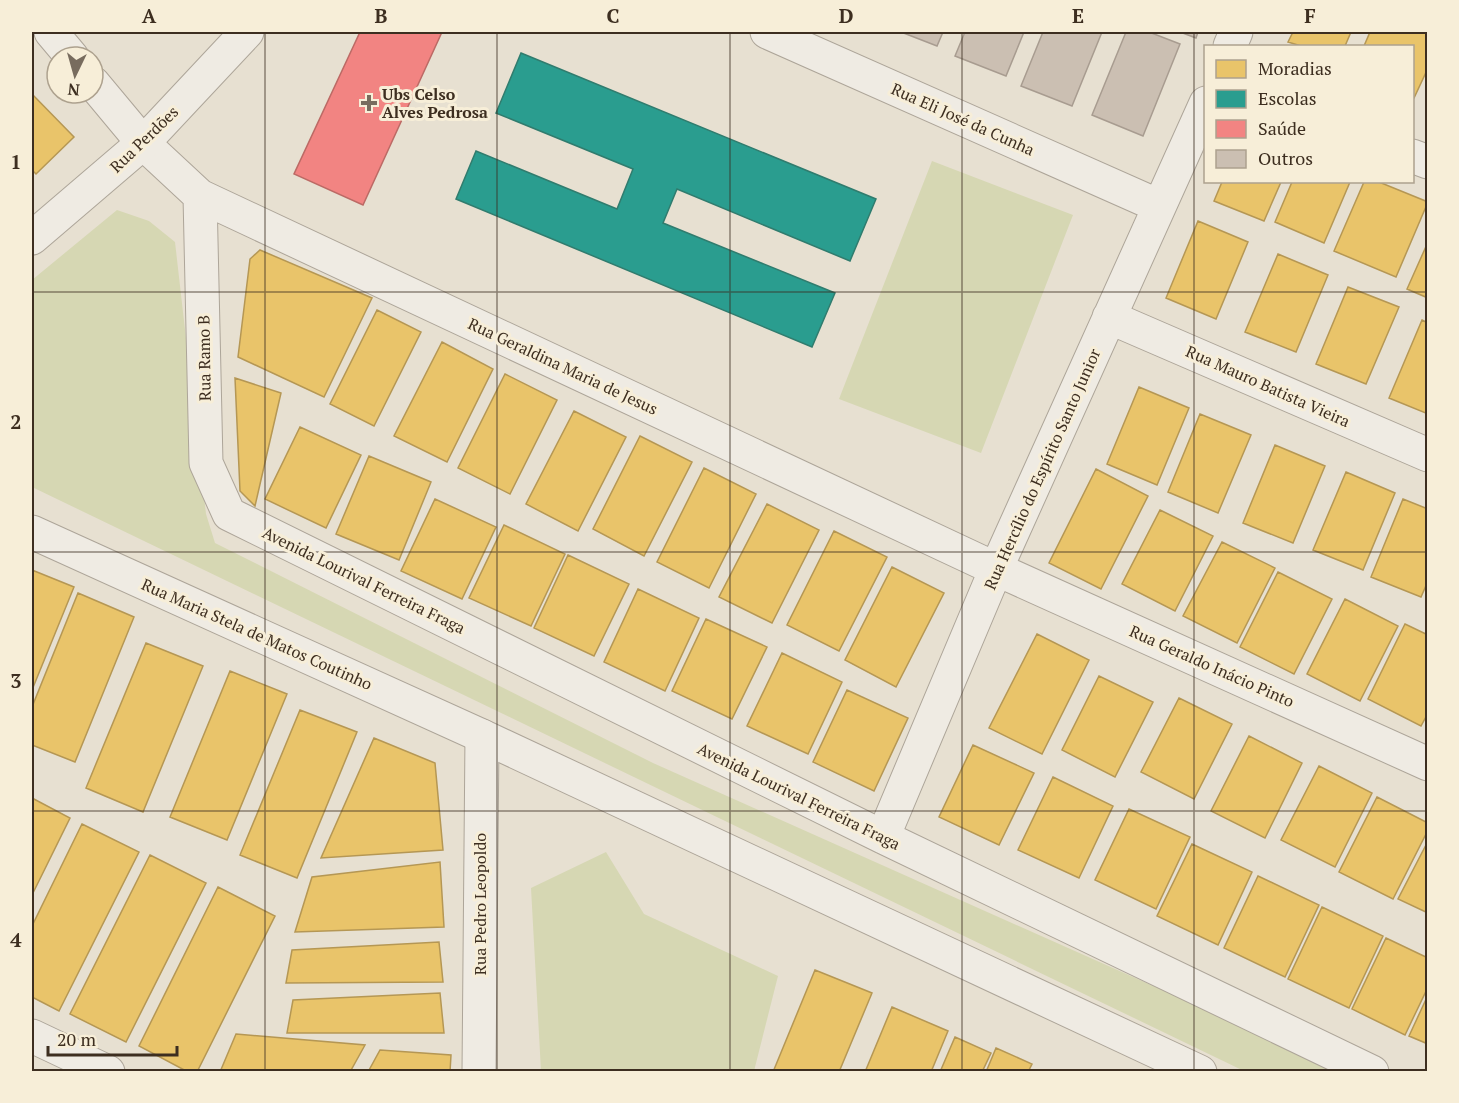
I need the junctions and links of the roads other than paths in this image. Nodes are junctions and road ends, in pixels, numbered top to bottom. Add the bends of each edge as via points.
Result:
1 (51, 32) edge
2 (247, 32) edge
3 (767, 32) edge
4 (62, 45) edge
5 (105, 97) edge
6 (1204, 107) edge
7 (143, 143) junction
8 (1414, 156) edge
9 (1428, 162) edge
10 (200, 196) junction
11 (1159, 207) junction
12 (32, 238) edge
13 (1109, 317) junction
14 (1428, 455) edge
15 (229, 514) joint
16 (32, 532) edge
17 (996, 569) junction
18 (482, 736) junction
19 (1428, 764) edge
20 (883, 837) junction
21 (32, 1036) edge
22 (108, 1071) edge
23 (479, 1071) edge
24 (1200, 1071) edge
25 (1372, 1071) edge

1 - 4 street
2 - 7 street, Rua Perdões
3 - 11 street, Rua Eli José da Cunha
5 - 7 street, Rua Geraldina Maria de Jesus
6 - 11 street, Rua Hercílio do Espírito Santo Junior
7 - 10 street, Rua Geraldina Maria de Jesus
7 - 12 street, Rua Perdões
8 - 9 street
10 - 15 street, Rua Ramo B via 206,464
10 - 17 street, Rua Geraldina Maria de Jesus
11 - 13 street, Rua Hercílio do Espírito Santo Junior
13 - 14 street, Rua Mauro Batista Vieira
13 - 17 street, Rua Hercílio do Espírito Santo Junior
15 - 20 street, Avenida Lourival Ferreira Fraga
16 - 18 street, Rua Maria Stela de Matos Coutinho
17 - 19 street, Rua Geraldo Inácio Pinto
17 - 20 street, Rua Hercílio do Espírito Santo Junior
18 - 23 street, Rua Pedro Leopoldo
18 - 24 street
20 - 25 street, Avenida Lourival Ferreira Fraga
21 - 22 street

